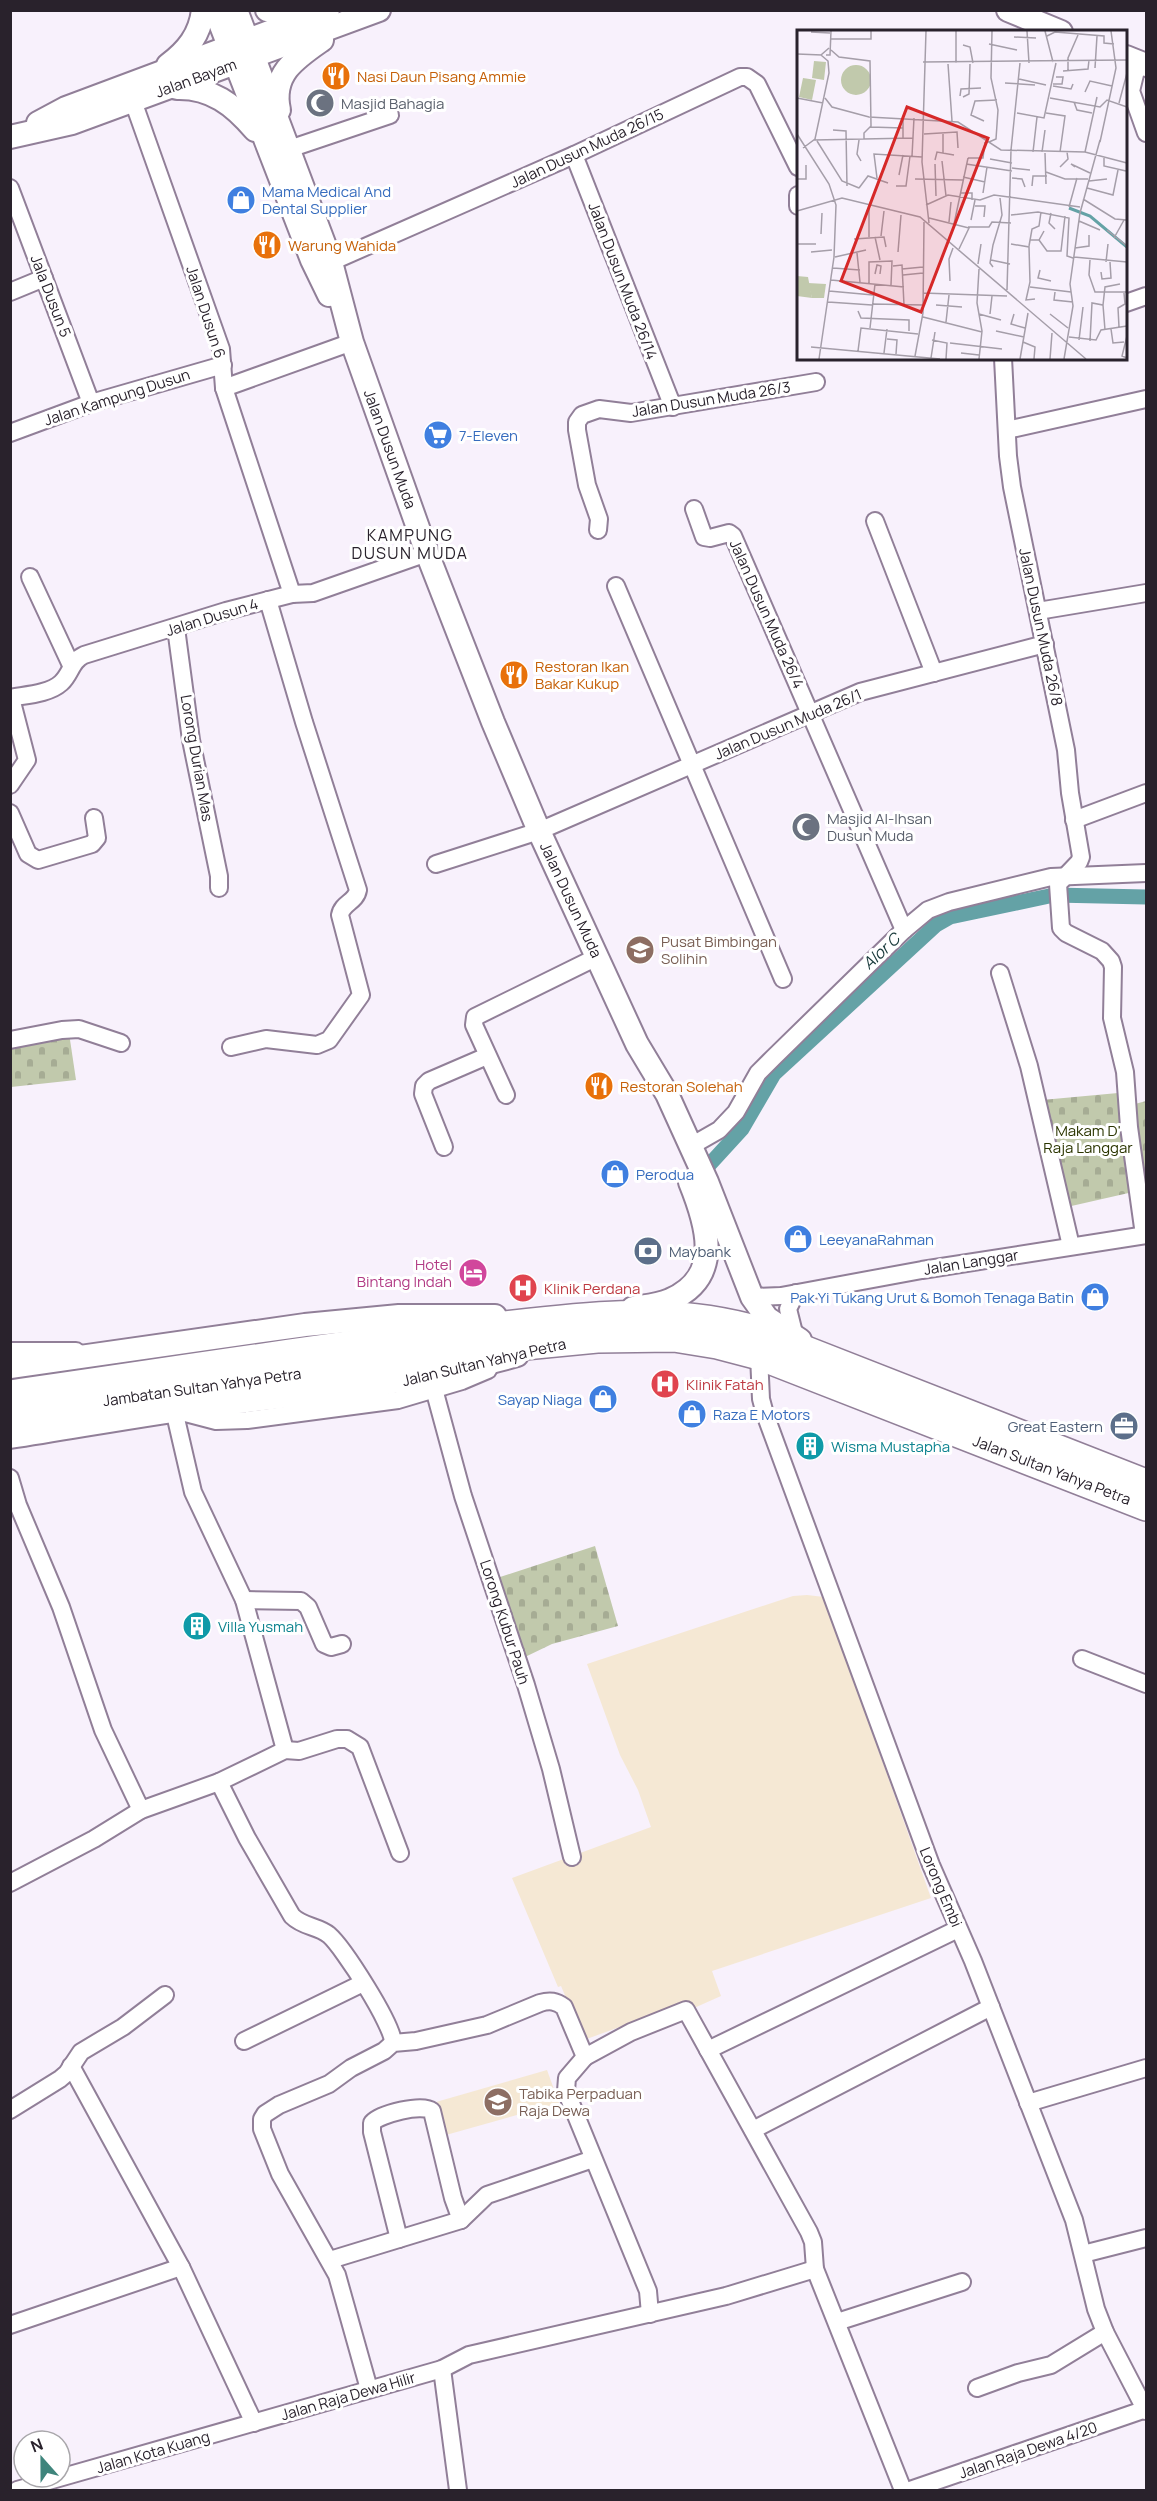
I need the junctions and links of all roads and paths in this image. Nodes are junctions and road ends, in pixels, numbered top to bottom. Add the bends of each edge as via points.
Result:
1 (203, 10) edge
2 (215, 10) edge
3 (236, 10) edge
4 (267, 10) edge
5 (379, 10) edge
6 (1008, 10) edge
7 (322, 13) edge
8 (351, 21) junction
9 (1056, 30) edge
10 (241, 52) junction
11 (1137, 62) edge
12 (170, 88) junction
13 (136, 91) junction
14 (390, 115) dead end
15 (1146, 133) edge
16 (14, 135) edge
17 (280, 142) junction
18 (574, 154) junction
19 (797, 165) edge
20 (10, 188) edge
21 (331, 262) junction
22 (44, 278) junction
23 (10, 292) edge
24 (1146, 296) edge
25 (1127, 302) edge
26 (352, 342) junction
27 (1003, 360) edge
28 (223, 365) junction
29 (816, 382) dead end
30 (225, 388) junction
31 (1146, 399) edge
32 (91, 403) junction
33 (673, 407) junction
34 (1007, 430) junction
35 (10, 433) edge
36 (694, 509) dead end
37 (875, 521) dead end
38 (598, 530) dead end
39 (427, 553) junction
40 (30, 577) dead end
41 (615, 586) dead end
42 (1146, 593) edge
43 (292, 594) junction
44 (268, 600) junction
45 (1038, 611) junction
46 (176, 628) junction
47 (1046, 644) junction
48 (71, 665) junction
49 (934, 673) junction
50 (11, 698) edge
51 (811, 714) junction
52 (692, 765) junction
53 (10, 785) edge
54 (1146, 793) edge
55 (10, 813) edge
56 (94, 818) dead end
57 (1074, 820) junction
58 (539, 831) junction
59 (436, 864) dead end
60 (1146, 873) edge
61 (1061, 881) junction
62 (219, 888) dead end
63 (904, 930) junction
64 (597, 957) junction
65 (1000, 973) dead end
66 (783, 979) dead end
67 (10, 1040) edge
68 (121, 1043) dead end
69 (638, 1044) junction
70 (231, 1047) dead end
71 (488, 1056) junction
72 (506, 1095) dead end
73 (691, 1146) junction
74 (444, 1147) dead end
75 (1145, 1235) edge
76 (1071, 1246) junction
77 (796, 1293) junction
78 (752, 1297) junction
79 (594, 1315) junction
80 (795, 1337) junction
81 (552, 1344) junction
82 (394, 1349) junction
83 (10, 1351) edge
84 (105, 1353) junction
85 (523, 1353) junction
86 (759, 1356) junction
87 (830, 1359) junction
88 (10, 1367) edge
89 (434, 1389) junction
90 (10, 1394) edge
91 (174, 1410) junction
92 (10, 1415) edge
93 (10, 1437) edge
94 (10, 1478) edge
95 (1146, 1483) edge
96 (1146, 1507) edge
97 (244, 1600) junction
98 (342, 1644) dead end
99 (1082, 1659) dead end
100 (1146, 1684) edge
101 (285, 1749) junction
102 (219, 1782) junction
103 (141, 1810) junction
104 (400, 1853) dead end
105 (572, 1857) dead end
106 (10, 1883) edge
107 (958, 1929) junction
108 (363, 1983) junction
109 (165, 1995) dead end
110 (991, 2007) junction
111 (244, 2041) dead end
112 (393, 2043) junction
113 (708, 2050) junction
114 (585, 2057) junction
115 (71, 2066) junction
116 (1146, 2068) edge
117 (1028, 2103) junction
118 (10, 2110) edge
119 (753, 2130) junction
120 (593, 2158) junction
121 (461, 2220) junction
122 (1146, 2238) edge
123 (399, 2239) junction
124 (1083, 2254) junction
125 (330, 2260) junction
126 (181, 2267) junction
127 (815, 2269) junction
128 (962, 2282) dead end
129 (650, 2313) junction
130 (837, 2322) junction
131 (10, 2325) edge
132 (1105, 2332) junction
133 (442, 2368) junction
134 (977, 2388) dead end
135 (369, 2389) junction
136 (1146, 2410) edge
137 (254, 2423) junction
138 (17, 2490) edge
139 (458, 2490) edge
140 (903, 2490) edge
141 (910, 2490) edge

1 - 13 main road via 197,35 188,47
2 - 10 main road
3 - 10 main road
4 - 7 main road
5 - 8 main road, Jalan Bayam
6 - 9 main road
7 - 10 main road
8 - 10 main road, Jalan Bayam
8 - 17 main road via 284,71 277,101
10 - 12 main road, Jalan Bayam
10 - 13 main road
10 - 17 main road
11 - 15 street via 1131,91
12 - 13 main road, Jalan Bayam
12 - 17 main road via 188,87 216,95
13 - 16 main road via 66,108
13 - 28 street, Jalan Dusun 6
14 - 17 street
17 - 21 main road, Jalan Dusun Muda
17 - 26 main road via 312,260
18 - 19 street, Jalan Dusun Muda 26/15 via 733,79 747,77 757,84
18 - 21 street, Jalan Dusun Muda 26/15
18 - 33 street, Jalan Dusun Muda 26/14
20 - 22 street, Jala Dusun 5
21 - 26 main road, Jalan Dusun Muda
22 - 23 street
22 - 32 street, Jala Dusun 5
24 - 25 street
26 - 30 street
26 - 39 main road, Jalan Dusun Muda
27 - 34 street, Jalan Dusun Muda 26/8
28 - 30 street, Jalan Dusun 6
28 - 32 street, Jalan Kampung Dusun
29 - 33 street, Jalan Dusun Muda 26/3
30 - 43 street, Jalan Dusun 6
31 - 34 street
32 - 35 street, Jalan Kampung Dusun
33 - 38 street, Jalan Dusun Muda 26/3 via 631,413 599,409 582,415 577,422 587,485 599,519
34 - 45 street, Jalan Dusun Muda 26/8 via 1012,487
36 - 51 street, Jalan Dusun Muda 26/4 via 704,537 729,533 734,536
37 - 49 street
39 - 43 street, Jalan Dusun 4 via 313,593
39 - 58 main road, Jalan Dusun Muda
40 - 48 street
41 - 52 street
42 - 45 street
43 - 44 street, Jalan Dusun 4
44 - 46 street, Jalan Dusun 4
44 - 70 street via 358,890 340,915 361,995 324,1044 266,1039
45 - 47 street, Jalan Dusun Muda 26/8
46 - 48 street, Jalan Dusun 4 via 84,655
46 - 62 street, Lorong Durian Mas via 191,740
47 - 49 street, Jalan Dusun Muda 26/1
47 - 57 street, Jalan Dusun Muda 26/8 via 1066,750
48 - 50 street, Jalan Dusun 4 via 66,677 52,689
49 - 51 street, Jalan Dusun Muda 26/1 via 870,689
50 - 53 street via 27,760
51 - 52 street, Jalan Dusun Muda 26/1
51 - 63 street
52 - 58 street, Jalan Dusun Muda 26/1
52 - 66 street
54 - 57 street
55 - 56 street via 28,854 38,860 92,844 97,838
57 - 61 street, Jalan Dusun Muda 26/8 via 1081,860
58 - 59 street, Jalan Dusun Muda 26/1
58 - 64 main road, Jalan Dusun Muda
60 - 61 street
61 - 63 street via 1046,878 939,906
61 - 75 street via 1059,911 1063,931 1102,951 1113,967 1112,1018 1125,1072
63 - 73 street via 758,1073 725,1124
64 - 69 main road, Jalan Dusun Muda
64 - 71 street via 475,1017 474,1025
65 - 76 street via 1029,1066
67 - 68 street via 80,1029
69 - 73 main road, Jalan Dusun Muda
69 - 79 main road, Jalan Dusun Muda via 654,1099 698,1202 708,1245 698,1278 685,1291 669,1300
71 - 72 street
71 - 74 street via 424,1086 423,1094
73 - 78 main road, Jalan Dusun Muda
75 - 76 street, Jalan Langgar
76 - 77 street, Jalan Langgar
77 - 78 street, Jalan Langgar
77 - 80 street via 788,1309
78 - 80 main road, Jalan Dusun Muda via 767,1318
79 - 82 highway
79 - 84 main road, Jalan Sultan Yahya Petra via 399,1316
79 - 87 highway, Jalan Sultan Yahya Petra via 682,1315 726,1322
80 - 87 main road, Jalan Dusun Muda
81 - 82 highway
81 - 85 main road, Jalan Sultan Yahya Petra
81 - 86 highway, Jalan Sultan Yahya Petra via 674,1338
82 - 90 highway, Jambatan Sultan Yahya Petra
82 - 92 highway, Jambatan Sultan Yahya Petra
83 - 84 street
84 - 88 main road, Jalan Sultan Yahya Petra
85 - 89 street via 468,1379
85 - 91 main road, Jalan Sultan Yahya Petra via 406,1381
86 - 96 highway, Jalan Sultan Yahya Petra
86 - 107 street, Lorong Embi via 765,1414
87 - 95 highway, Jalan Sultan Yahya Petra
89 - 91 street via 393,1401 247,1420 216,1421
89 - 105 street, Lorong Kubur Pauh via 463,1496 551,1769
91 - 93 main road, Jalan Sultan Yahya Petra
91 - 97 street via 193,1492
94 - 103 street via 104,1730
97 - 98 street via 301,1601 308,1607 324,1644
97 - 101 street
99 - 100 street
101 - 102 street
101 - 104 street via 299,1751 337,1739 354,1742 364,1755
102 - 103 street
102 - 108 street via 292,1916 328,1934
103 - 106 street
107 - 110 street, Lorong Embi
107 - 113 street
108 - 111 street
108 - 112 street via 391,2031
109 - 115 street via 81,2052
110 - 117 street, Lorong Embi
110 - 119 street
112 - 114 street via 487,2025 549,2001 564,2007
112 - 125 street via 329,2084 279,2104 262,2119 261,2129 280,2174
113 - 114 street via 686,2010 631,2032
113 - 119 street
114 - 120 street via 564,2084
115 - 118 street via 60,2079
115 - 126 street
116 - 117 street
117 - 124 street, Lorong Embi via 1074,2220
119 - 127 street via 809,2232
120 - 121 street via 487,2195
120 - 129 street via 648,2291
121 - 123 street
121 - 123 street via 432,2110 420,2107 379,2117 372,2123 372,2132
122 - 124 street
123 - 125 street
124 - 132 street, Lorong Embi
125 - 135 street via 343,2292
126 - 131 street
126 - 137 street
127 - 129 street, Jalan Raja Dewa Hilir via 726,2296
127 - 130 street
128 - 130 street
129 - 133 street, Jalan Raja Dewa Hilir via 469,2355
130 - 140 street
132 - 134 street via 1051,2365
132 - 136 street, Lorong Embi
133 - 135 street, Jalan Raja Dewa Hilir
133 - 139 street
135 - 137 street, Jalan Raja Dewa Hilir
136 - 141 street, Jalan Raja Dewa 4/20
137 - 138 street, Jalan Kota Kuang

